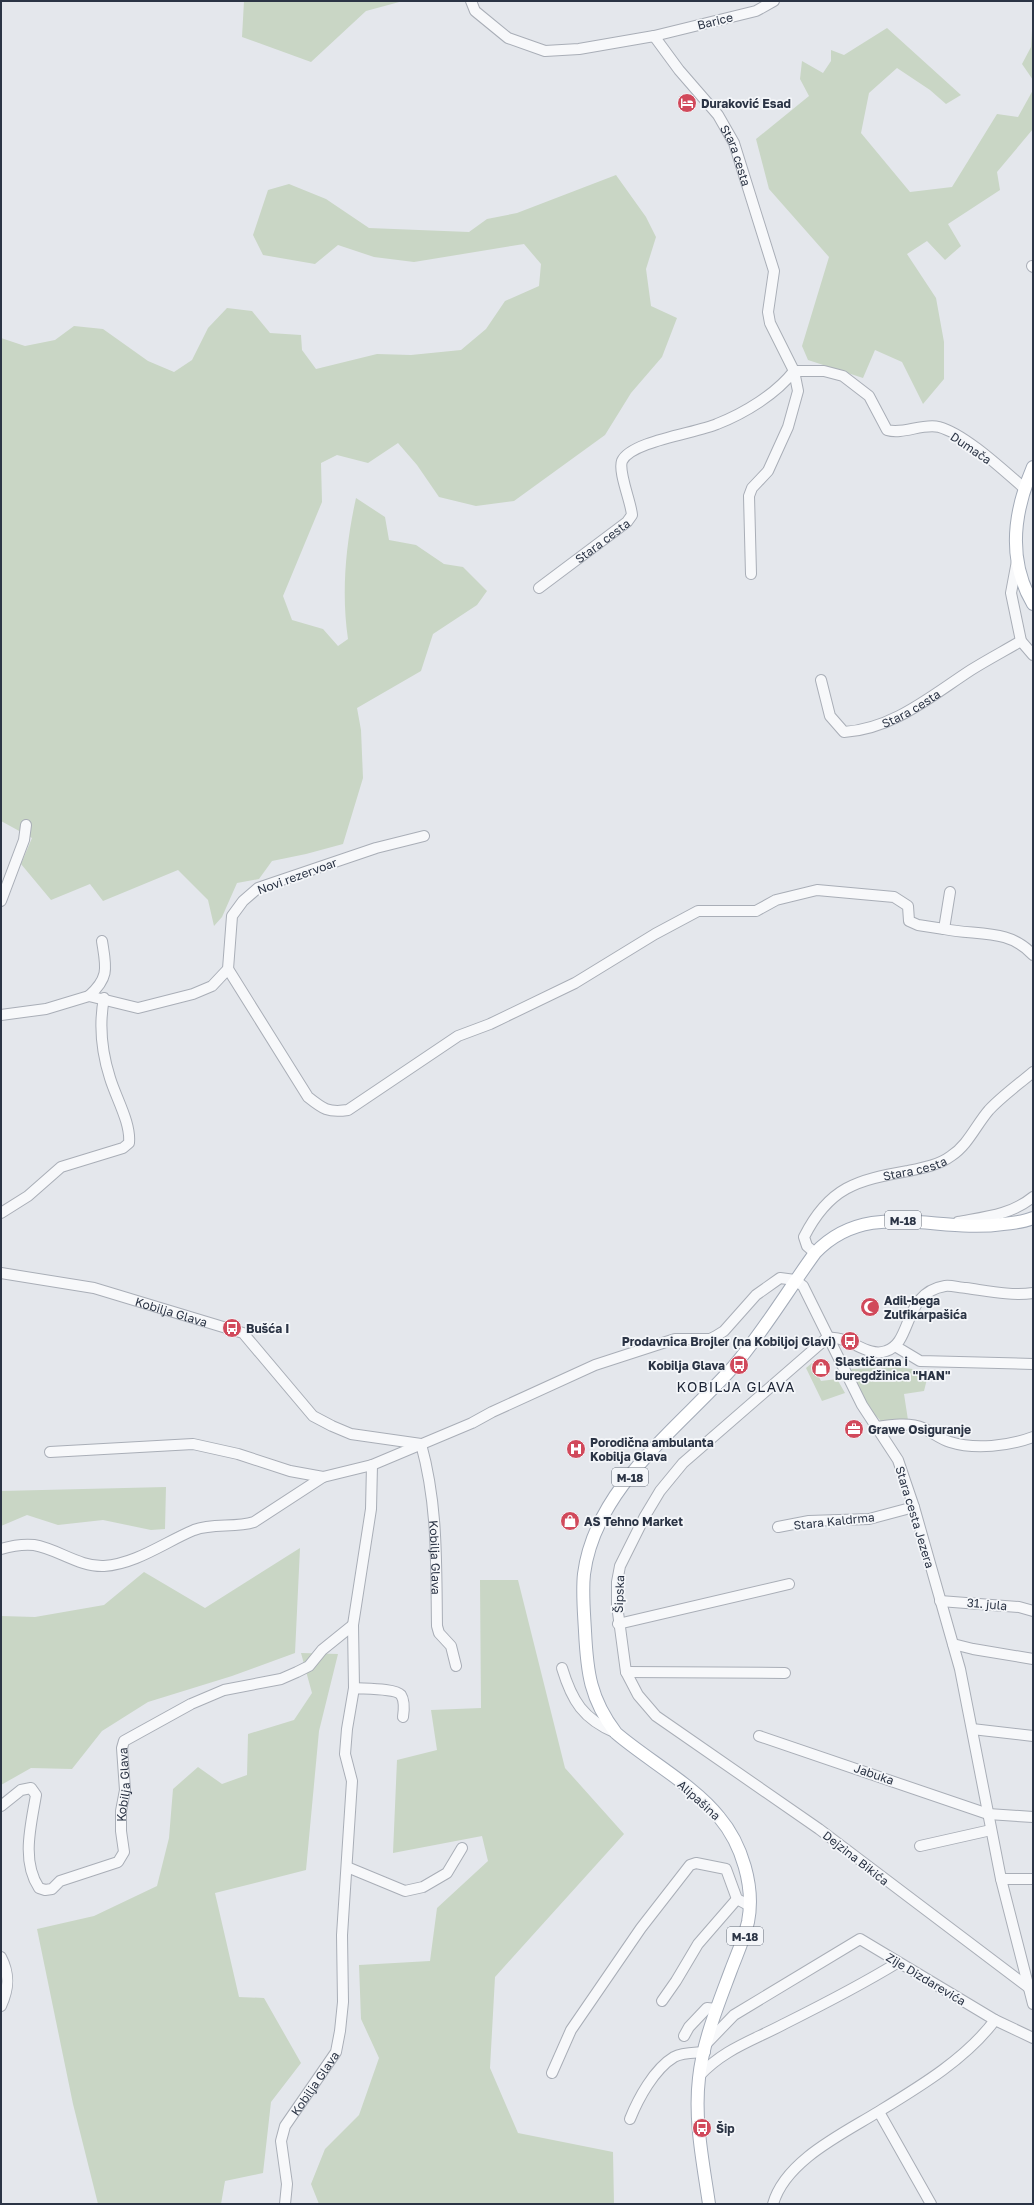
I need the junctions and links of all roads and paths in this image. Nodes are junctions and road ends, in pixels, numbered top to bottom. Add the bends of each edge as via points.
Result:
1 (471, 1) edge
2 (774, 1) edge
3 (654, 36) junction
4 (794, 371) junction
5 (1033, 466) edge
6 (1024, 488) junction
7 (1017, 561) junction
8 (751, 574) dead end
9 (539, 588) dead end
10 (1033, 604) edge
11 (1021, 641) junction
12 (1033, 655) edge
13 (821, 680) dead end
14 (26, 825) dead end
15 (424, 836) dead end
16 (950, 892) dead end
17 (1, 901) edge
18 (944, 929) junction
19 (102, 941) dead end
20 (1033, 955) edge
21 (228, 969) junction
22 (89, 996) junction
23 (104, 998) junction
24 (1, 1014) edge
25 (1033, 1072) edge
26 (1033, 1197) edge
27 (1, 1213) edge
28 (1033, 1218) edge
29 (943, 1225) junction
30 (815, 1253) junction
31 (1, 1273) edge
32 (795, 1280) junction
33 (1033, 1293) edge
34 (828, 1338) junction
35 (895, 1346) junction
36 (1033, 1364) edge
37 (876, 1427) junction
38 (1033, 1437) edge
39 (421, 1444) junction
40 (50, 1452) dead end
41 (372, 1465) junction
42 (323, 1477) junction
43 (914, 1507) junction
44 (778, 1527) dead end
45 (1, 1549) edge
46 (789, 1584) dead end
47 (940, 1601) junction
48 (1033, 1611) edge
49 (618, 1624) junction
50 (353, 1625) junction
51 (953, 1644) junction
52 (1033, 1659) edge
53 (456, 1666) dead end
54 (562, 1668) dead end
55 (626, 1672) junction
56 (785, 1673) dead end
57 (354, 1688) junction
58 (403, 1717) dead end
59 (972, 1730) junction
60 (616, 1733) junction
61 (681, 1733) joint
62 (759, 1736) dead end
63 (1033, 1736) edge
64 (1, 1806) edge
65 (988, 1814) junction
66 (1033, 1817) edge
67 (991, 1830) junction
68 (920, 1846) dead end
69 (462, 1848) dead end
70 (347, 1867) junction
71 (1001, 1879) junction
72 (1033, 1879) edge
73 (737, 1898) junction
74 (750, 1906) junction
75 (857, 1939) joint
76 (1, 1956) edge
77 (897, 1963) junction
78 (1028, 1987) junction
79 (662, 2001) dead end
80 (1033, 2003) edge
81 (1, 2006) edge
82 (716, 2009) junction
83 (995, 2020) junction
84 (684, 2036) dead end
85 (1033, 2038) edge
86 (705, 2048) junction
87 (552, 2073) dead end
88 (699, 2076) junction
89 (879, 2112) junction
90 (630, 2120) dead end
91 (285, 2204) edge
92 (709, 2204) edge
93 (773, 2204) edge
94 (931, 2204) edge

1 - 3 street via 475,11 508,38 545,51 579,49
2 - 3 street, Barice via 756,11
3 - 4 street, Stara cesta via 718,115 734,143 774,271 768,312 770,323
4 - 6 street, Dumača via 824,371 842,376 869,396 887,430 894,432 915,427 939,427 969,443
4 - 8 street, Stara cesta via 798,391 788,427 768,471 752,488 749,496
4 - 9 street, Stara cesta via 779,387 745,411 717,425 658,440 626,456 622,462 622,472 632,515 627,522
5 - 6 main road
6 - 7 main road via 1016,519
7 - 10 main road
7 - 11 street via 1011,593
11 - 12 street
11 - 13 street, Stara cesta via 905,714 864,731 844,732 830,716
14 - 17 street via 24,840
15 - 21 street, Novi rezervoar via 376,848 258,888 243,901 232,916
16 - 18 street
18 - 20 street via 1006,937 1020,943
18 - 21 street via 908,921 908,906 894,896 817,890 776,900 756,911 698,911 575,983 490,1024 458,1036 348,1110 335,1112 323,1110 308,1097
19 - 22 street via 107,969 100,986
21 - 23 street via 212,986 193,994 138,1008
22 - 23 street
22 - 24 street via 46,1010
23 - 27 street via 101,1030 106,1062 129,1144 61,1167 28,1196
25 - 30 street, Stara cesta via 990,1109 962,1148 950,1158 928,1167 858,1182 835,1194 815,1216 804,1237 807,1246
26 - 29 street via 1019,1208 1007,1212
28 - 29 main road, M-18 via 986,1227
29 - 30 main road, M-18 via 902,1220 865,1223 846,1229 827,1240
30 - 32 main road, M-18
31 - 39 street, Kobilja Glava via 94,1288 243,1333 313,1416 351,1434
32 - 34 street, Stara cesta Jezera via 803,1286
32 - 39 street via 780,1278 769,1284 721,1334 710,1339 675,1339 595,1365
32 - 60 main road, Alipašina / M-18 via 735,1365 655,1446 623,1486 604,1514 592,1543 584,1573 589,1680 594,1698 605,1720
33 - 35 street via 1018,1295 945,1286 939,1288 914,1307 903,1336
34 - 35 street via 840,1339 870,1351 886,1352
34 - 37 street, Stara cesta Jezera
34 - 49 street, Šipska via 683,1463 660,1491 620,1566 617,1582
35 - 36 street via 920,1361
37 - 38 street via 905,1425 922,1428 939,1438 960,1445 1001,1444
37 - 43 street, Stara cesta Jezera via 898,1460
39 - 41 street
39 - 53 street, Kobilja Glava via 434,1504 436,1626 451,1646
40 - 42 street via 193,1444 238,1454 290,1471
41 - 42 street
41 - 50 street, Kobilja Glava via 371,1509
42 - 45 street via 254,1522 242,1526 195,1530 167,1544 103,1566 83,1563 34,1545
43 - 44 street, Stara Kaldrma via 869,1519 809,1521
43 - 47 street, Stara cesta Jezera
46 - 49 street, Šipska
47 - 48 street, 31. jula via 1019,1607
47 - 51 street, Stara cesta Jezera
49 - 55 street, Šipska
50 - 57 street, Kobilja Glava
50 - 64 street, Kobilja Glava via 322,1650 309,1666 274,1681 224,1690 191,1704 124,1741 122,1748 125,1790 121,1811 124,1852 118,1862 60,1881 52,1889 39,1888 34,1881 28,1847 36,1795 31,1788 21,1790
51 - 52 street
51 - 59 street, Stara cesta Jezera
54 - 60 street via 571,1694 586,1715
55 - 56 street
55 - 61 street, Šipska via 638,1695 656,1716
57 - 58 street via 395,1691 401,1695 404,1705
57 - 70 street, Kobilja Glava via 346,1744 346,1761 352,1781
59 - 63 street
59 - 65 street, Stara cesta Jezera
60 - 74 main road, Alipašina / M-18 via 719,1816 744,1865
61 - 78 street, Dejzina Bikića via 819,1829
62 - 65 street, Jabuka
65 - 66 street, Jabuka
65 - 67 street, Stara cesta Jezera
67 - 68 street
67 - 71 street, Stara cesta Jezera
69 - 70 street via 447,1873 423,1887 405,1891
70 - 91 street, Kobilja Glava via 342,1935 343,2002 340,2031 336,2052 285,2126 281,2142 287,2184
71 - 72 street
71 - 78 street, Stara cesta Jezera
73 - 74 street
73 - 79 street via 698,1944
73 - 87 street via 726,1869 696,1863 690,1865 641,1928 571,2030
74 - 82 main road, Alipašina / M-18 via 744,1938
75 - 77 street, Zije Dizdarevića via 862,1939
75 - 86 street, Alipašina via 734,2015
76 - 81 street via 7,1967 8,1981
77 - 83 street, Zije Dizdarevića
77 - 88 street via 735,2048 713,2061
78 - 80 street, Stara cesta Jezera
82 - 84 street via 707,2008 701,2012
82 - 86 main road, Alipašina / M-18
83 - 85 street, Zije Dizdarevića
83 - 89 street via 985,2034 943,2068
86 - 88 main road, Alipašina / M-18
86 - 90 street via 682,2054 663,2066 640,2095
88 - 92 main road, Alipašina / M-18 via 698,2121
89 - 93 street via 833,2140 796,2167 785,2178
89 - 94 street

